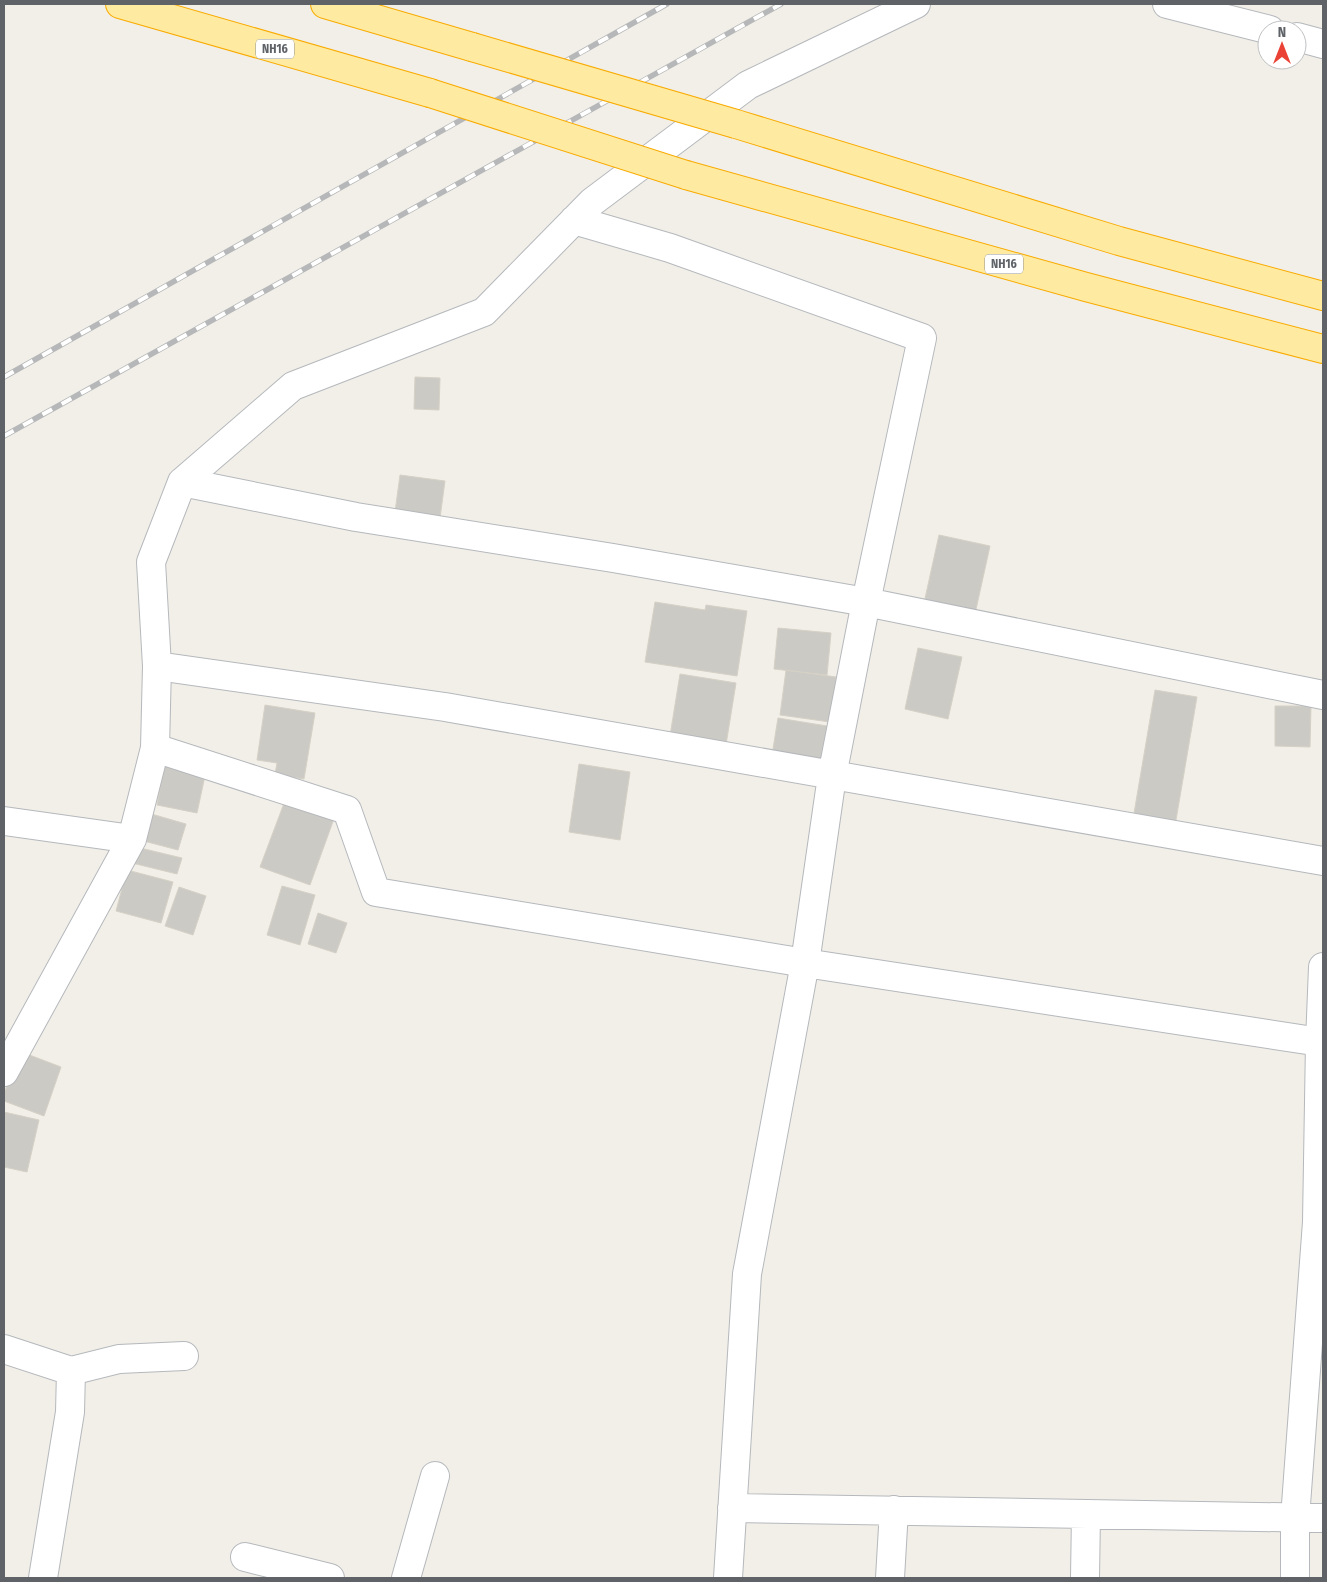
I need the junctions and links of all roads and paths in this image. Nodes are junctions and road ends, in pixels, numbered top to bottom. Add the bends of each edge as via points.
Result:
1 (120, 4) edge
2 (325, 4) edge
3 (916, 4) edge
4 (1167, 4) edge
5 (1257, 27) edge
6 (1307, 40) edge
7 (1323, 44) edge
8 (574, 220) junction
9 (1323, 296) edge
10 (1323, 349) edge
11 (182, 482) junction
12 (866, 602) junction
13 (157, 666) junction
14 (1323, 695) edge
15 (155, 748) junction
16 (832, 776) junction
17 (4, 820) edge
18 (132, 839) junction
19 (1323, 861) edge
20 (804, 963) junction
21 (1323, 968) edge
22 (1322, 1042) edge
23 (4, 1072) edge
24 (1320, 1222) edge
25 (4, 1349) edge
26 (184, 1356) dead end
27 (71, 1371) junction
28 (435, 1476) dead end
29 (732, 1508) junction
30 (894, 1510) junction
31 (1086, 1514) junction
32 (1295, 1518) junction
33 (1323, 1518) edge
34 (245, 1557) dead end
35 (43, 1578) edge
36 (330, 1578) edge
37 (406, 1578) edge
38 (728, 1578) edge
39 (890, 1578) edge
40 (1085, 1578) edge
41 (1295, 1578) edge

1 - 10 highway, NH16, bridge via 430,94 686,175 1086,287
2 - 9 highway, bridge via 736,124 1119,241
3 - 8 street via 748,86 592,202
4 - 5 street
6 - 7 street
8 - 11 street via 484,312 293,386
8 - 12 street via 670,248 922,338
11 - 12 street via 356,517
11 - 13 street via 152,562
12 - 14 street
12 - 16 street
13 - 15 street
13 - 16 street via 445,707
15 - 18 street
15 - 20 street via 347,810 376,892
16 - 19 street
16 - 20 street
17 - 18 street
18 - 23 street
20 - 22 street
20 - 29 street via 747,1274
21 - 22 street
22 - 24 street
24 - 32 street
25 - 27 street
26 - 27 street via 119,1360
27 - 35 street via 70,1412
28 - 37 street
29 - 30 street
29 - 38 street
30 - 31 street
30 - 39 street
31 - 32 street
31 - 40 street
32 - 33 street
32 - 41 street
34 - 36 street

